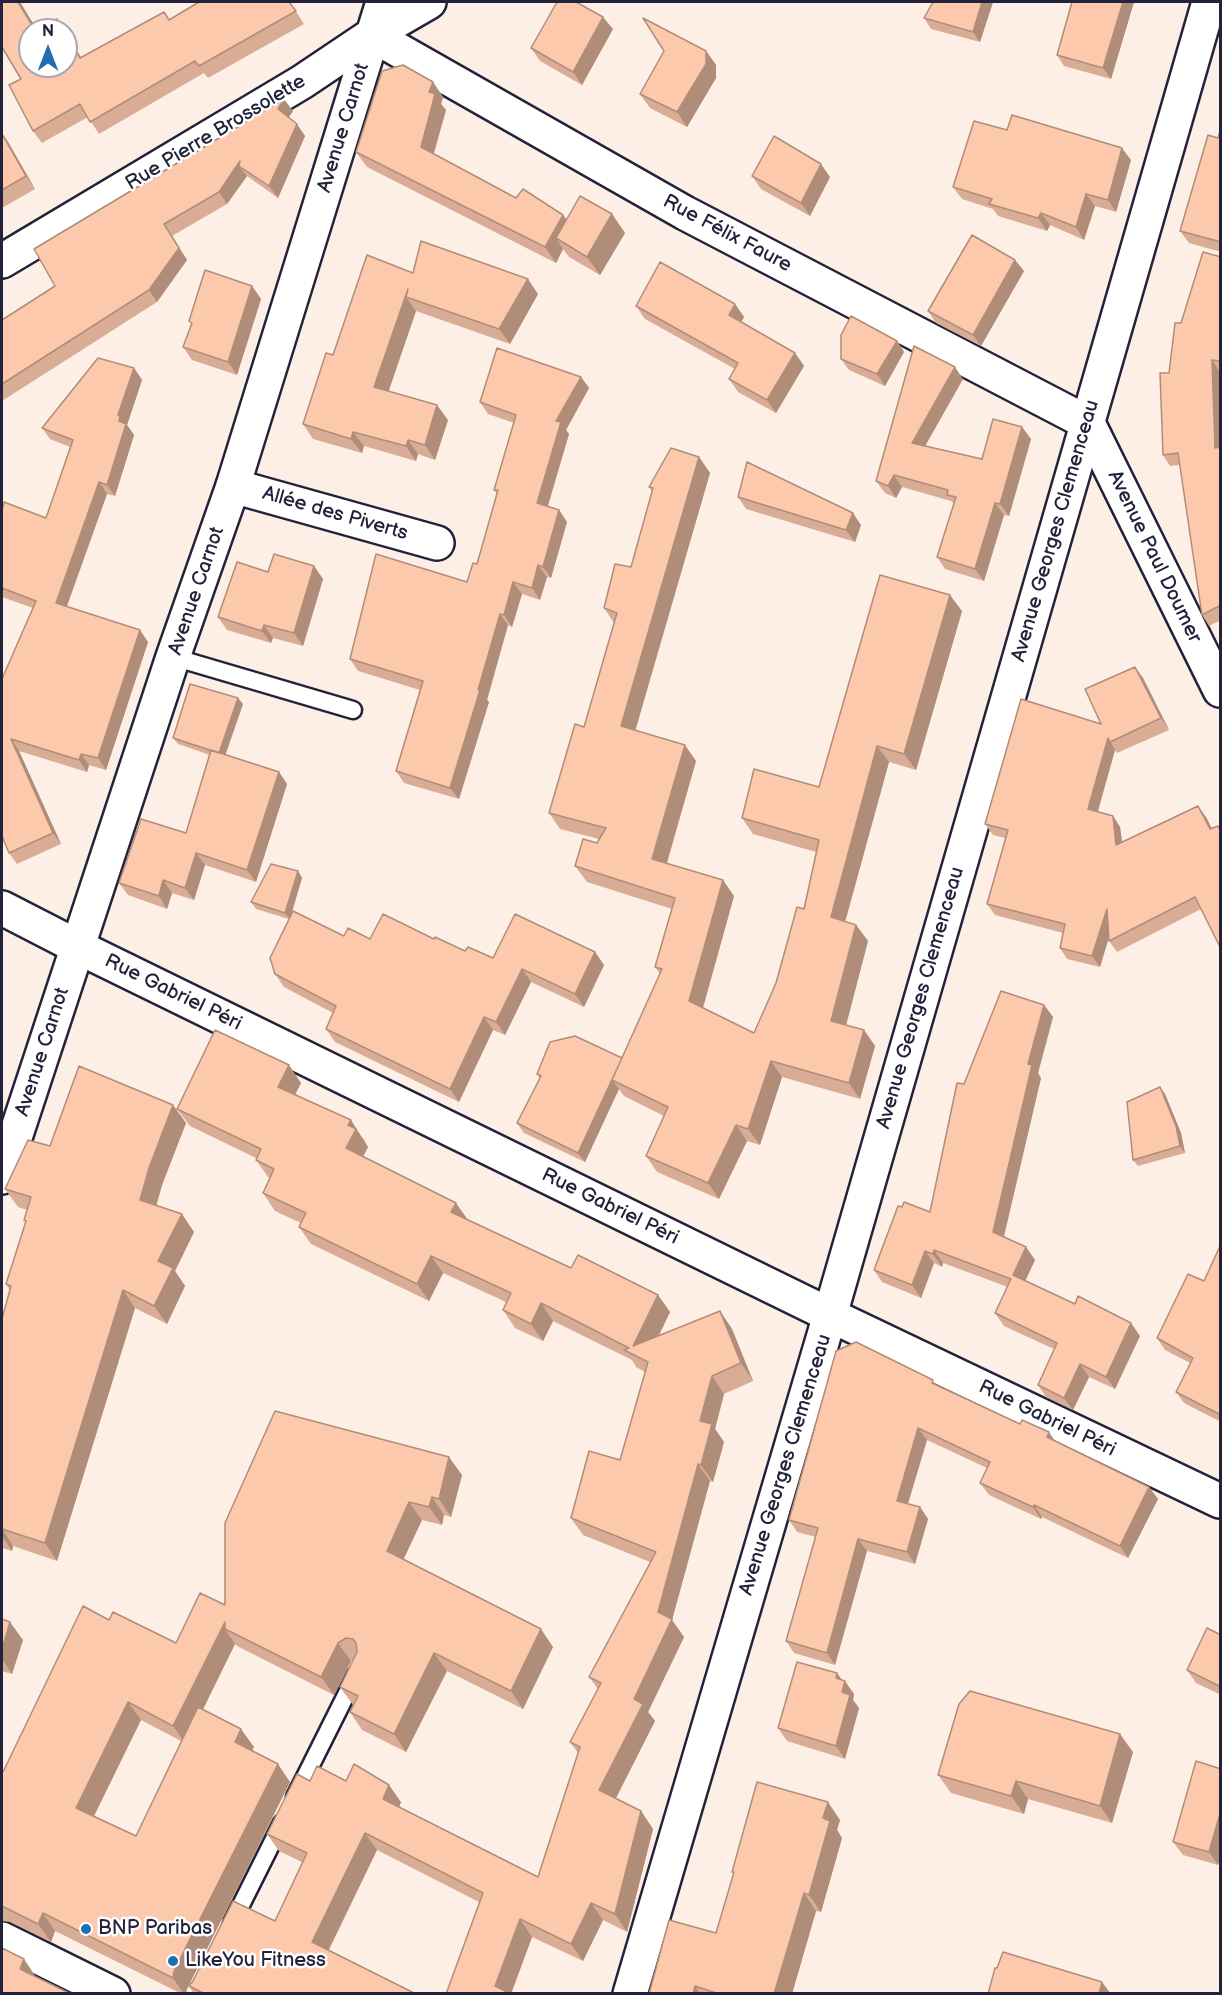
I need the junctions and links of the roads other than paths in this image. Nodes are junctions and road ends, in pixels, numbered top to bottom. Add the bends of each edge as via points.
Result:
1 (383, 2) edge
2 (429, 2) edge
3 (1209, 2) edge
4 (372, 35) junction
5 (2, 261) edge
6 (1088, 423) junction
7 (233, 486) junction
8 (437, 543) dead end
9 (173, 657) junction
10 (1221, 690) edge
11 (353, 710) dead end
12 (2, 908) edge
13 (78, 947) junction
14 (2, 1177) edge
15 (830, 1315) junction
16 (1221, 1501) edge
17 (360, 1666) edge
18 (2, 1939) edge
19 (223, 1941) edge
20 (113, 1994) edge
21 (630, 1994) edge

1 - 4 street, Avenue Carnot
2 - 4 street, Rue Pierre Brossolette
3 - 6 street, Avenue Georges Clemenceau
4 - 5 street, Rue Pierre Brossolette via 302,82
4 - 6 street, Rue Félix Faure via 685,213
4 - 7 street, Avenue Carnot
6 - 10 street, Avenue Paul Doumer
6 - 15 street, Avenue Georges Clemenceau
7 - 8 street, Allée des Piverts
7 - 9 street, Avenue Carnot
9 - 11 lane
9 - 13 street, Avenue Carnot
12 - 13 street, Rue Gabriel Péri
13 - 14 street, Avenue Carnot
13 - 15 street, Rue Gabriel Péri
15 - 16 street, Rue Gabriel Péri
15 - 21 street, Avenue Georges Clemenceau
17 - 19 lane
18 - 20 street

